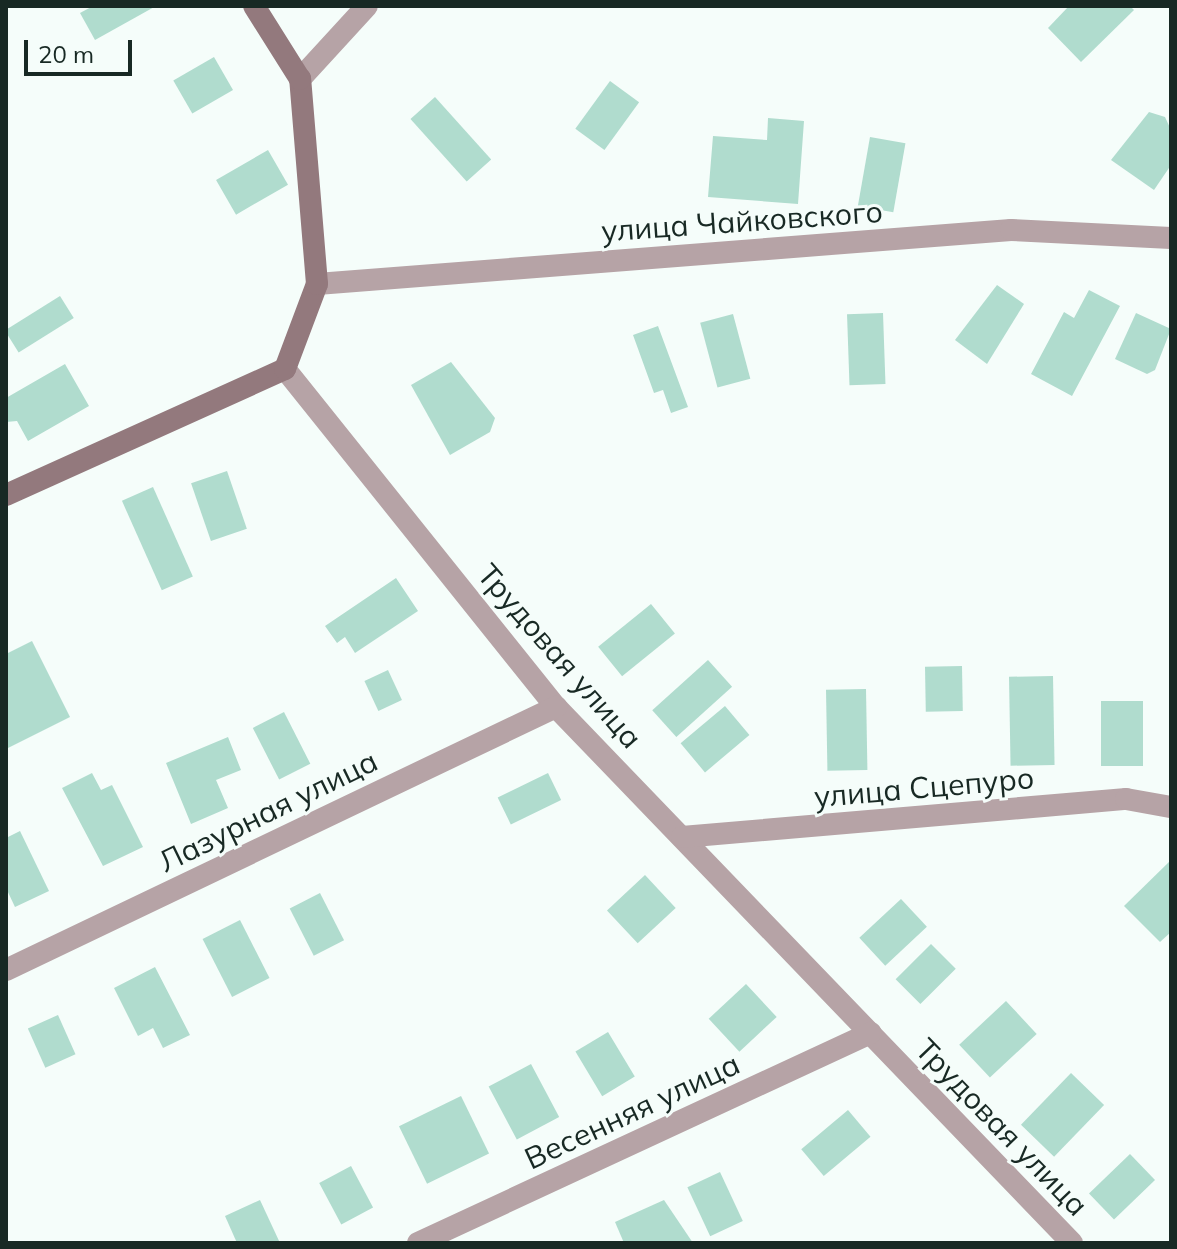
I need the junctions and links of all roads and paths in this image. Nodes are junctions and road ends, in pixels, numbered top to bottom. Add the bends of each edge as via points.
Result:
1 (254, 6) edge
2 (367, 6) edge
3 (300, 79) junction
4 (1171, 238) edge
5 (317, 284) junction
6 (285, 369) junction
7 (6, 495) edge
8 (556, 707) junction
9 (1171, 807) edge
10 (682, 837) junction
11 (6, 970) edge
12 (871, 1033) junction
13 (418, 1243) edge
14 (1072, 1243) edge

1 - 3 main road
2 - 3 street
3 - 5 main road
4 - 5 street, улица Чайковского via 1011,230
5 - 6 main road
6 - 7 main road
6 - 8 street, Трудовая улица
8 - 10 street, Трудовая улица
8 - 11 street, Лазурная улица
9 - 10 street, улица Сцепуро via 1126,799
10 - 12 street, Трудовая улица
12 - 13 street, Весенняя улица
12 - 14 street, Трудовая улица

